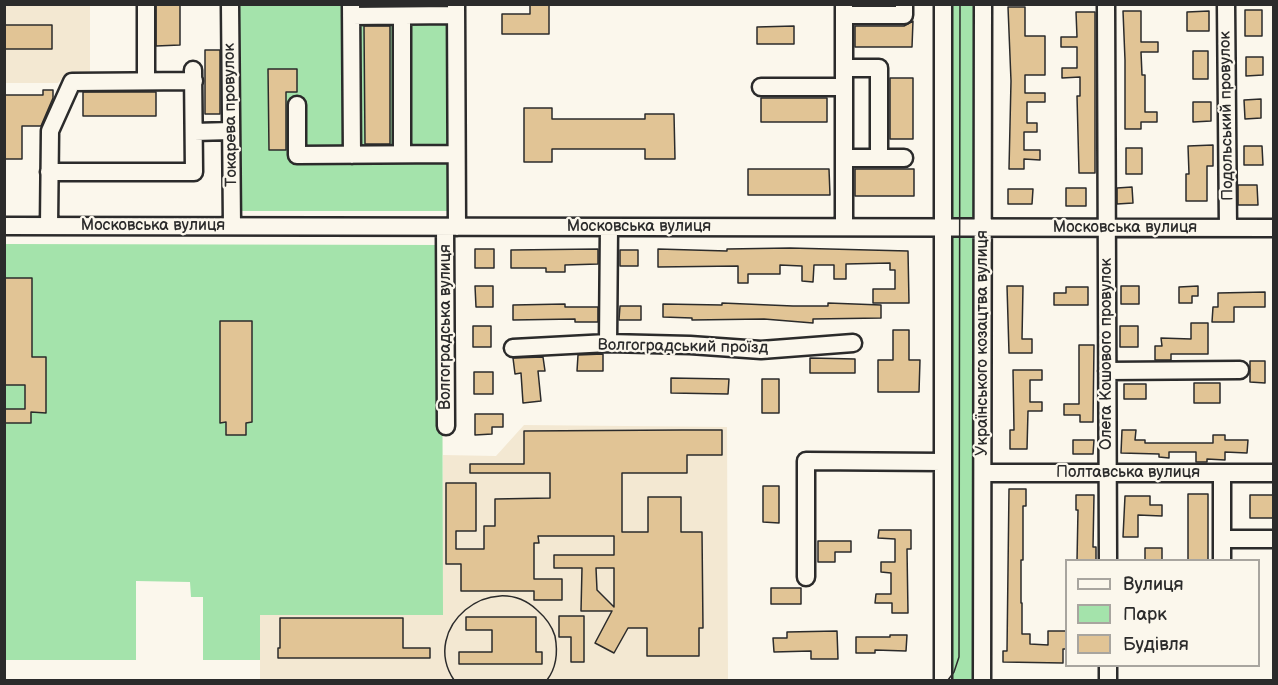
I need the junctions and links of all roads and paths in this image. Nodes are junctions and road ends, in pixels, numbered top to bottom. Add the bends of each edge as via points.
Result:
1 (146, 4) edge
2 (230, 4) edge
3 (904, 4) edge
4 (943, 4) edge
5 (983, 4) edge
6 (1106, 4) edge
7 (1226, 4) edge
8 (351, 10) edge
9 (456, 10) edge
10 (844, 10) edge
11 (402, 15) junction
12 (844, 68) junction
13 (146, 81) junction
14 (760, 87) dead end
15 (844, 87) junction
16 (297, 105) dead end
17 (231, 131) junction
18 (194, 132) junction
19 (402, 154) junction
20 (456, 154) junction
21 (352, 155) junction
22 (844, 158) junction
23 (879, 158) junction
24 (904, 158) dead end
25 (50, 172) junction
26 (4, 226) edge
27 (49, 226) junction
28 (232, 226) junction
29 (451, 227) junction
30 (609, 227) junction
31 (844, 227) junction
32 (943, 227) junction
33 (983, 227) junction
34 (1107, 228) junction
35 (1228, 228) junction
36 (1274, 228) edge
37 (608, 343) junction
38 (853, 343) dead end
39 (513, 348) dead end
40 (1240, 370) dead end
41 (1107, 371) junction
42 (446, 426) dead end
43 (943, 462) junction
44 (983, 473) junction
45 (1107, 473) junction
46 (1222, 473) junction
47 (1274, 473) edge
48 (1222, 539) junction
49 (1274, 539) edge
50 (1107, 559) edge
51 (1222, 559) edge
52 (806, 577) dead end
53 (943, 681) edge
54 (982, 681) edge

1 - 13 street
2 - 17 street, Токарева провулок
3 - 10 street via 904,15
4 - 32 street
5 - 33 street, Українського козацтва вулиця
6 - 34 street, Олега Кошового провулок
7 - 35 street, Подольський провулок
8 - 11 street
8 - 21 street
9 - 11 street
9 - 20 street, Волгоградська вулиця
10 - 12 street
11 - 19 street
12 - 15 street
12 - 23 street via 879,68
13 - 18 street via 193,75
13 - 25 street via 72,82 50,131
14 - 15 street
15 - 22 street
16 - 21 street via 297,155
17 - 18 street
17 - 28 street, Токарева провулок
18 - 25 street via 194,172
19 - 20 street
19 - 21 street
20 - 29 street, Волгоградська вулиця
22 - 23 street
22 - 31 street
23 - 24 street
25 - 27 street
26 - 27 street, Московська вулиця
27 - 28 street, Московська вулиця
28 - 29 street, Московська вулиця
29 - 30 street, Московська вулиця
29 - 42 street, Волгоградська вулиця
30 - 31 street, Московська вулиця
30 - 37 street
31 - 32 street, Московська вулиця
32 - 33 street, Московська вулиця
32 - 43 street
33 - 34 street, Московська вулиця
33 - 44 street, Українського козацтва вулиця
34 - 35 street, Московська вулиця
34 - 41 street, Олега Кошового провулок
35 - 36 street, Московська вулиця
37 - 38 street, Волгоградський проїзд via 762,350
37 - 39 street, Волгоградський проїзд
40 - 41 street
41 - 45 street, Олега Кошового провулок
43 - 52 street via 806,461
43 - 53 street
44 - 45 street, Полтавська вулиця
44 - 54 street, Українського козацтва вулиця
45 - 46 street, Полтавська вулиця
45 - 50 street, Олега Кошового провулок
46 - 47 street, Полтавська вулиця
46 - 48 street
48 - 49 street
48 - 51 street

